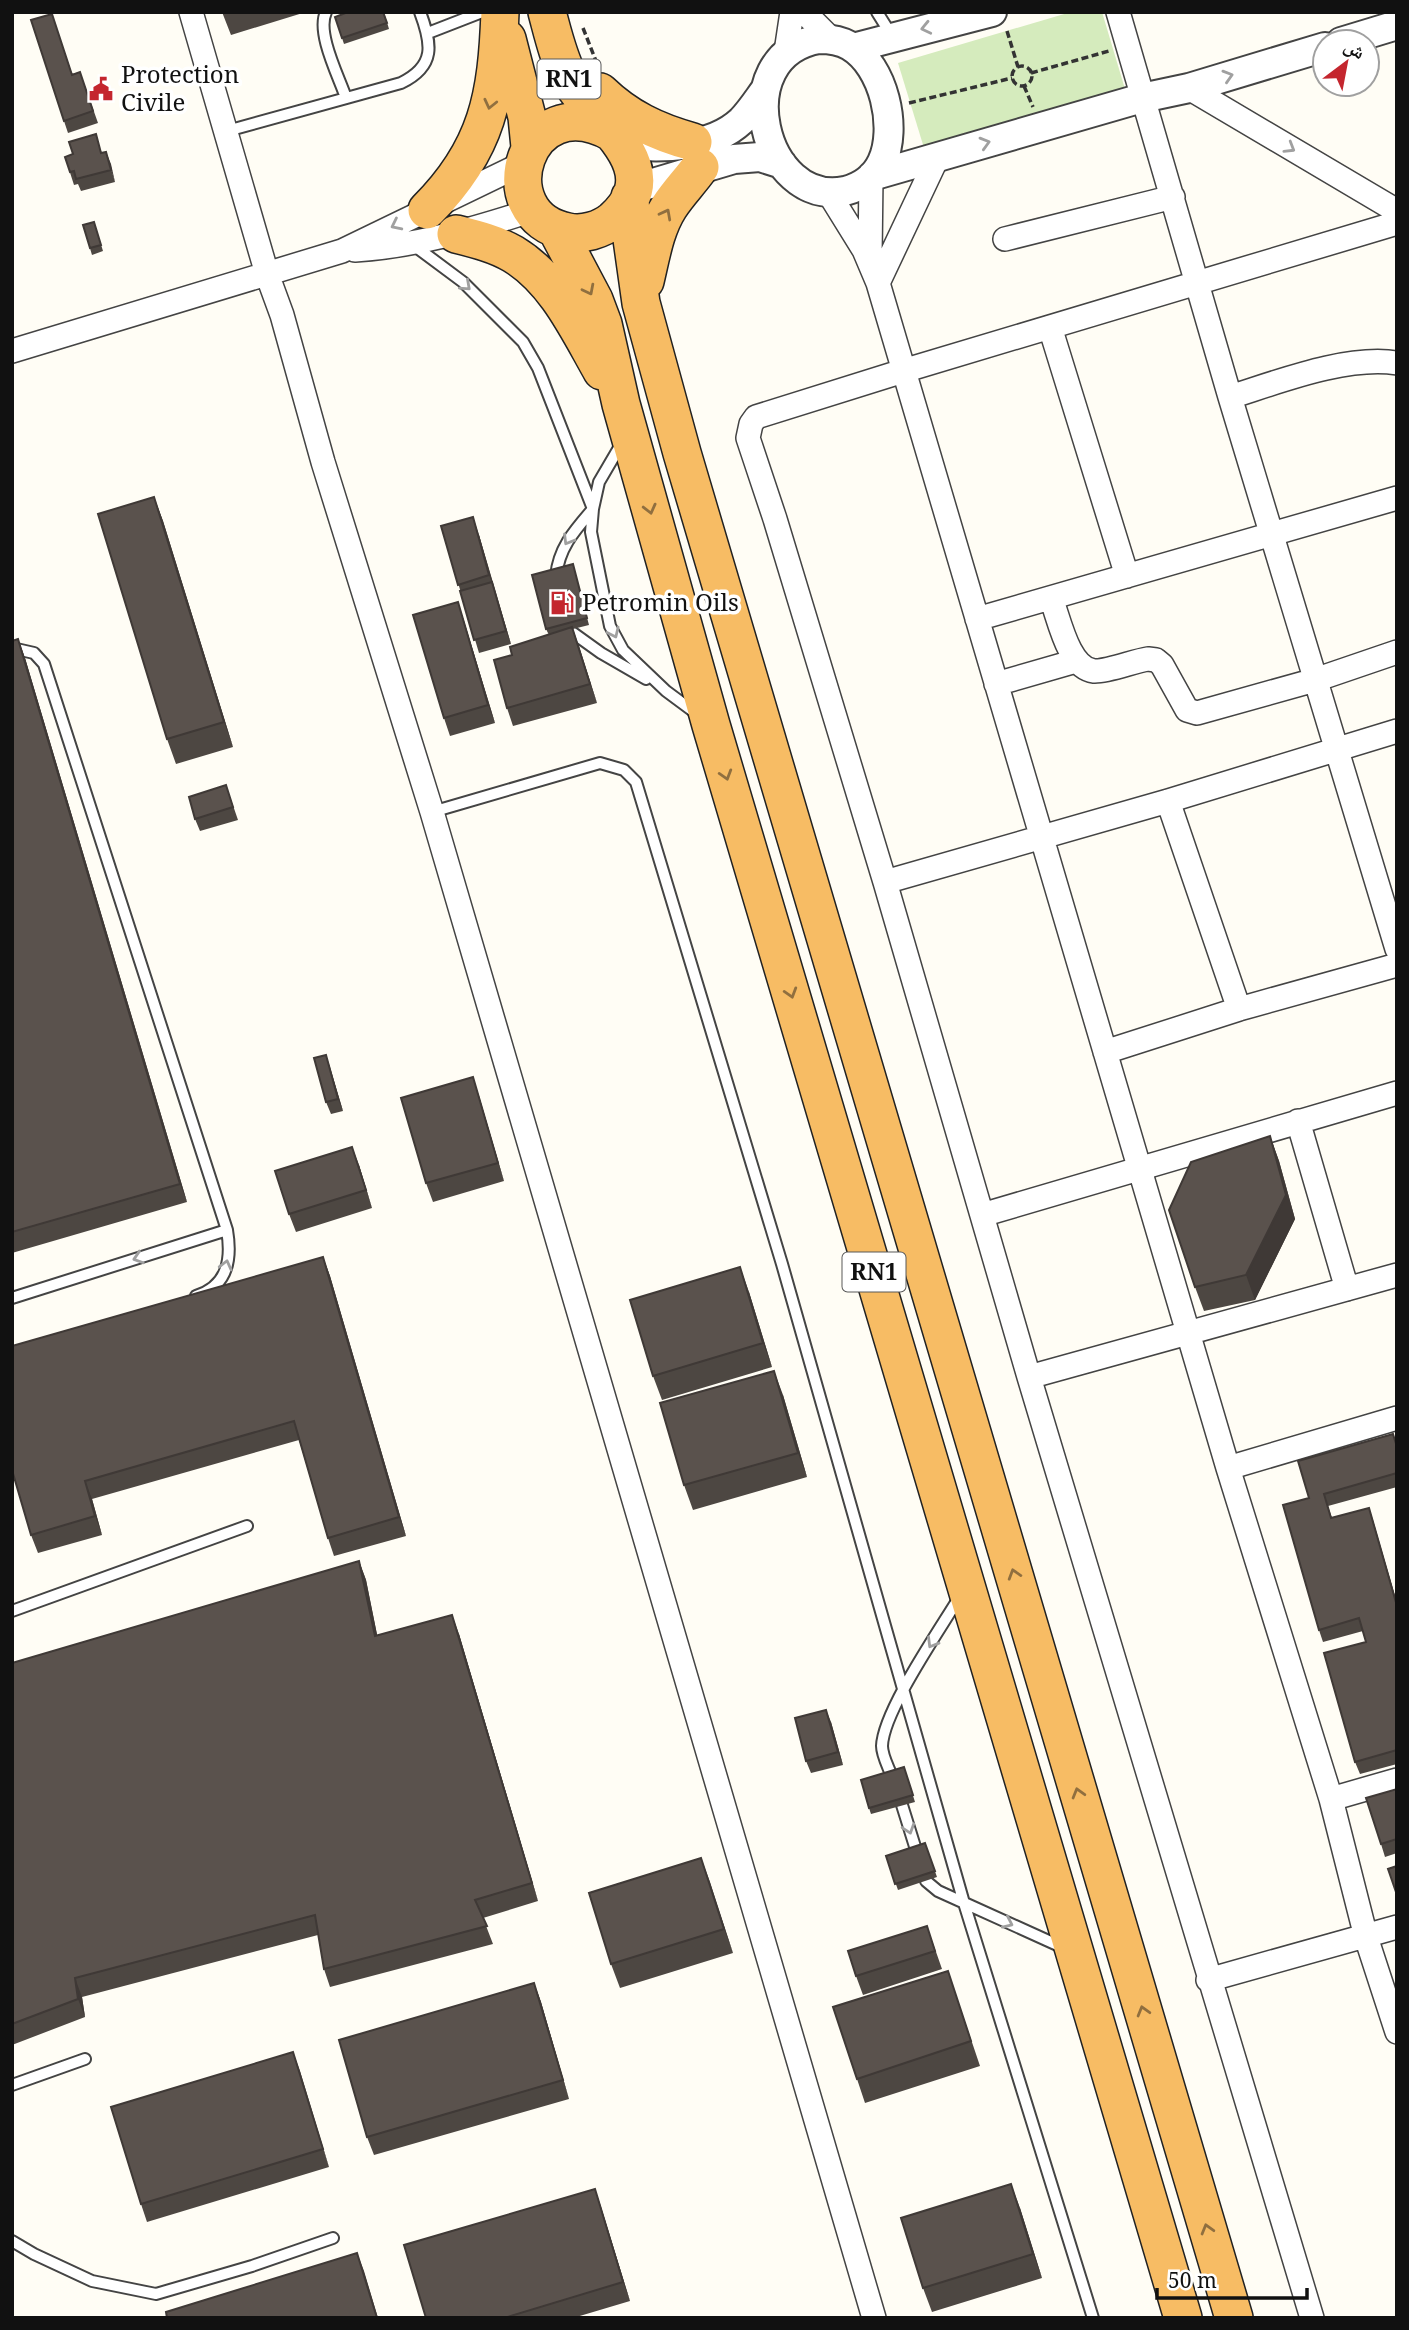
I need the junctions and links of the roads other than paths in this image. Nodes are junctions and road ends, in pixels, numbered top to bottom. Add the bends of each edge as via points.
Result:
1 (191, 12) edge
2 (326, 12) edge
3 (420, 12) edge
4 (482, 12) edge
5 (500, 12) edge
6 (548, 12) edge
7 (792, 12) edge
8 (804, 12) edge
9 (877, 12) edge
10 (1118, 12) edge
11 (998, 18) edge
12 (428, 33) junction
13 (892, 36) junction
14 (842, 44) junction
15 (1311, 51) edge
16 (786, 52) junction
17 (1189, 88) junction
18 (765, 90) junction
19 (346, 98) junction
20 (1142, 98) junction
21 (227, 131) junction
22 (618, 139) junction
23 (527, 155) junction
24 (696, 155) junction
25 (938, 156) junction
26 (782, 164) junction
27 (872, 176) junction
28 (828, 192) junction
29 (631, 193) junction
30 (1173, 197) junction
31 (427, 209) junction
32 (1397, 211) edge
33 (545, 220) junction
34 (1397, 223) edge
35 (456, 234) junction
36 (1004, 239) dead end
37 (412, 244) junction
38 (342, 251) junction
39 (267, 274) junction
40 (874, 274) junction
41 (1197, 284) junction
42 (640, 303) junction
43 (1050, 327) junction
44 (12, 351) edge
45 (1397, 363) edge
46 (903, 371) junction
47 (1230, 397) junction
48 (626, 417) junction
49 (1397, 498) edge
50 (593, 509) junction
51 (1272, 534) junction
52 (556, 576) edge
53 (1127, 576) junction
54 (1051, 598) junction
55 (977, 619) junction
56 (569, 630) edge
57 (12, 648) edge
58 (1397, 652) edge
59 (1076, 661) junction
60 (1315, 680) junction
61 (996, 684) junction
62 (666, 691) junction
63 (711, 725) junction
64 (1397, 731) edge
65 (1335, 749) junction
66 (1168, 801) junction
67 (432, 812) junction
68 (1041, 837) junction
69 (885, 882) junction
70 (1397, 949) edge
71 (1397, 965) edge
72 (1239, 1009) junction
73 (1105, 1052) junction
74 (1397, 1093) edge
75 (1298, 1121) junction
76 (1141, 1169) junction
77 (982, 1215) junction
78 (227, 1230) junction
79 (1397, 1275) edge
80 (1347, 1289) junction
81 (12, 1298) edge
82 (189, 1298) edge
83 (1189, 1333) junction
84 (1029, 1377) junction
85 (1395, 1426) edge
86 (1228, 1468) junction
87 (247, 1525) dead end
88 (967, 1585) junction
89 (12, 1611) edge
90 (903, 1690) junction
91 (892, 1777) edge
92 (1397, 1780) edge
93 (1331, 1798) junction
94 (901, 1805) edge
95 (917, 1853) edge
96 (926, 1881) edge
97 (964, 1903) junction
98 (1397, 1927) edge
99 (1366, 1937) junction
100 (1073, 1952) junction
101 (1208, 1980) junction
102 (1397, 2032) edge
103 (85, 2059) dead end
104 (12, 2085) edge
105 (333, 2238) dead end
106 (12, 2241) edge
107 (874, 2318) edge
108 (1093, 2318) edge
109 (1183, 2318) edge
110 (1234, 2318) edge
111 (1311, 2318) edge

1 - 21 street
2 - 19 lane via 324,37
3 - 12 lane
4 - 12 lane
5 - 23 highway, RN1 via 520,86
5 -> 31 highway via 496,73 486,120 450,187
6 - 22 highway, RN1 via 569,79
6 - 24 highway via 581,69 611,102
7 - 16 street
8 - 14 street
9 - 13 lane
10 - 20 street
11 -> 13 street
12 - 19 lane via 429,51 417,75
13 - 14 street
14 - 16 street via 807,41
14 - 27 street via 876,76 887,108 887,148
17 -> 15 street
16 - 18 street via 772,70
17 - 20 street
17 -> 32 street
18 - 24 street via 739,122 709,139
18 - 26 street via 766,129
19 - 21 lane
25 -> 20 street
20 - 30 street
21 - 39 street
22 - 23 highway, RN1 via 599,126 569,122 541,135
22 - 24 street
22 - 29 highway, RN1 via 633,166
23 - 31 street
23 - 33 highway, RN1 via 525,196
24 - 26 street via 760,157
24 - 29 street
42 -> 24 highway via 658,230
25 - 27 street
25 - 40 street
26 - 28 street via 799,181
27 - 28 street via 851,190
27 - 40 street
28 - 40 street
29 - 33 highway via 621,213 592,232
29 - 42 highway, RN1
30 - 36 street
30 - 41 street
31 -> 38 street
33 - 35 street
33 -> 48 highway, RN1 via 599,313
34 - 41 street
35 - 37 street
35 - 48 highway via 513,253 536,271 559,296
37 - 38 street
37 -> 50 lane via 463,282 523,342 538,368
38 - 39 street
39 - 44 street
39 - 67 street
40 - 46 street
41 - 43 street
41 - 47 street
110 -> 42 highway, RN1
43 - 46 street
43 - 53 street
45 - 47 street via 1378,360 1304,374
46 - 55 street
46 - 69 street via 756,417 748,439
47 - 51 street
48 - 50 lane
48 -> 63 highway, RN1
49 - 51 street
50 -> 52 lane via 566,540
50 -> 62 lane via 591,532 610,626 623,650
51 - 53 street
51 - 60 street
53 - 54 street
54 - 55 street
54 - 59 street
55 - 61 street
56 - 62 lane
57 - 78 lane via 34,653 44,664
58 - 60 street
59 - 60 street via 1095,671 1156,660 1187,710 1197,713
59 - 61 street
60 - 65 street
61 - 68 street
62 - 63 lane
63 -> 88 highway, RN1
64 - 65 street
65 - 66 street
65 - 70 street
66 - 68 street
66 - 72 street
67 - 90 lane via 600,762 624,770 636,782 774,1238
67 - 107 street
68 - 69 street
68 - 73 street
69 - 77 street
71 - 72 street
72 - 73 street
73 - 76 street
74 - 75 street
75 - 76 street
75 - 80 street
76 - 77 street
76 - 83 street
77 - 84 street
78 -> 81 lane
82 -> 78 lane via 218,1284 228,1268
79 - 80 street
80 - 83 street
83 - 84 street
83 - 86 street
84 - 101 street
85 - 86 street
86 - 93 street
87 - 89 lane
88 -> 90 lane
88 - 100 highway, RN1
90 - 91 lane via 882,1746
90 - 97 lane
92 - 93 street
93 - 99 street
94 -> 95 lane
96 - 97 lane
97 -> 100 lane
97 - 108 lane
98 - 99 street
99 - 101 street
99 - 102 street
100 - 109 highway, RN1
101 - 111 street
103 - 104 lane
105 - 106 lane via 156,2294 92,2281

